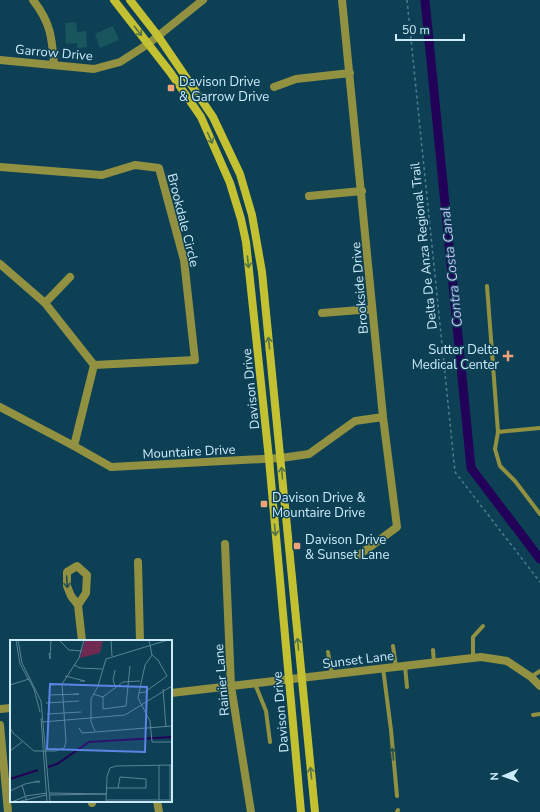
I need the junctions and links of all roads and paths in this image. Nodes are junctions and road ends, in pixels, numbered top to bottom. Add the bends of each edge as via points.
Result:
1 (33, 0) edge
2 (114, 0) edge
3 (130, 0) edge
4 (204, 0) edge
5 (342, 0) edge
6 (407, 0) edge
7 (158, 36) junction
8 (148, 44) junction
9 (0, 60) edge
10 (54, 65) junction
11 (350, 73) junction
12 (274, 87) dead end
13 (0, 167) edge
14 (362, 191) junction
15 (309, 196) dead end
16 (0, 264) edge
17 (70, 277) dead end
18 (487, 286) dead end
19 (45, 303) junction
20 (372, 309) junction
21 (322, 313) dead end
22 (94, 365) junction
23 (0, 407) edge
24 (383, 417) junction
25 (540, 428) edge
26 (498, 432) junction
27 (74, 446) junction
28 (281, 458) junction
29 (269, 459) junction
30 (540, 514) edge
31 (225, 544) dead end
32 (359, 555) dead end
33 (138, 562) dead end
34 (540, 582) edge
35 (78, 605) dead end
36 (483, 626) dead end
37 (82, 640) edge
38 (140, 640) edge
39 (393, 646) dead end
40 (433, 650) dead end
41 (328, 652) dead end
42 (473, 658) junction
43 (434, 662) junction
44 (405, 666) junction
45 (396, 667) junction
46 (383, 668) junction
47 (540, 671) edge
48 (332, 674) junction
49 (531, 677) junction
50 (302, 678) junction
51 (289, 679) junction
52 (255, 683) junction
53 (231, 686) junction
54 (540, 686) edge
55 (407, 687) dead end
56 (172, 693) edge
57 (10, 708) edge
58 (0, 709) edge
59 (540, 714) edge
60 (532, 715) dead end
61 (0, 725) edge
62 (270, 742) dead end
63 (397, 796) dead end
64 (158, 802) edge
65 (8, 812) edge
66 (159, 812) edge
67 (252, 812) edge
68 (301, 812) edge
69 (315, 812) edge

1 - 10 street via 43,12 52,37
2 -> 8 main road, Davison Drive
3 - 7 main road, Davison Drive
4 - 7 street, Garrow Drive
5 - 11 street, Brookside Drive
6 - 34 path, Delta De Anza Regional Trail via 455,472
7 - 8 street, Garrow Drive
28 -> 7 main road, Davison Drive via 262,272 252,215 240,174 213,117
8 - 10 street, Garrow Drive via 120,62 94,69
8 -> 29 main road, Davison Drive via 201,117 230,183 241,219 246,242
9 - 10 street, Garrow Drive
11 - 12 street via 296,79
11 - 14 street, Brookside Drive
13 - 22 street, Brookdale Circle via 102,175 135,164 159,168 184,260 195,360
14 - 15 street
14 - 20 street, Brookside Drive
16 - 19 street
17 - 19 street
18 - 26 lane
19 - 22 street
20 - 21 street
20 - 24 street, Brookside Drive
22 - 27 street
23 - 27 street, Mountaire Drive
24 - 28 street, Mountaire Drive via 355,421 309,454
24 - 32 street, Brookside Drive via 397,527
25 - 26 lane
26 - 30 lane via 495,449 500,466
27 - 29 street, Mountaire Drive via 111,467
28 - 29 street, Mountaire Drive
50 -> 28 main road, Davison Drive
29 -> 51 main road, Davison Drive
31 - 53 street, Rainier Lane
33 - 38 street
35 - 37 street
36 - 42 lane via 473,637
39 - 45 lane
40 - 43 lane
41 - 48 lane
42 - 43 street, Sunset Lane
42 - 49 street, Sunset Lane via 507,661
43 - 44 street, Sunset Lane
44 - 45 street, Sunset Lane
44 - 55 lane
45 - 46 street, Sunset Lane
46 - 48 street, Sunset Lane
63 -> 46 lane
47 - 49 lane
48 - 50 street, Sunset Lane
49 - 54 street, Sunset Lane
50 - 51 street, Sunset Lane
69 -> 50 main road, Davison Drive
51 - 52 street, Sunset Lane
51 - 68 main road, Davison Drive
52 - 53 street, Sunset Lane
52 - 62 lane via 266,711
53 - 56 street, Sunset Lane
53 - 67 street, Rainier Lane
57 - 58 street
59 - 60 lane
61 - 65 street
64 - 66 street

